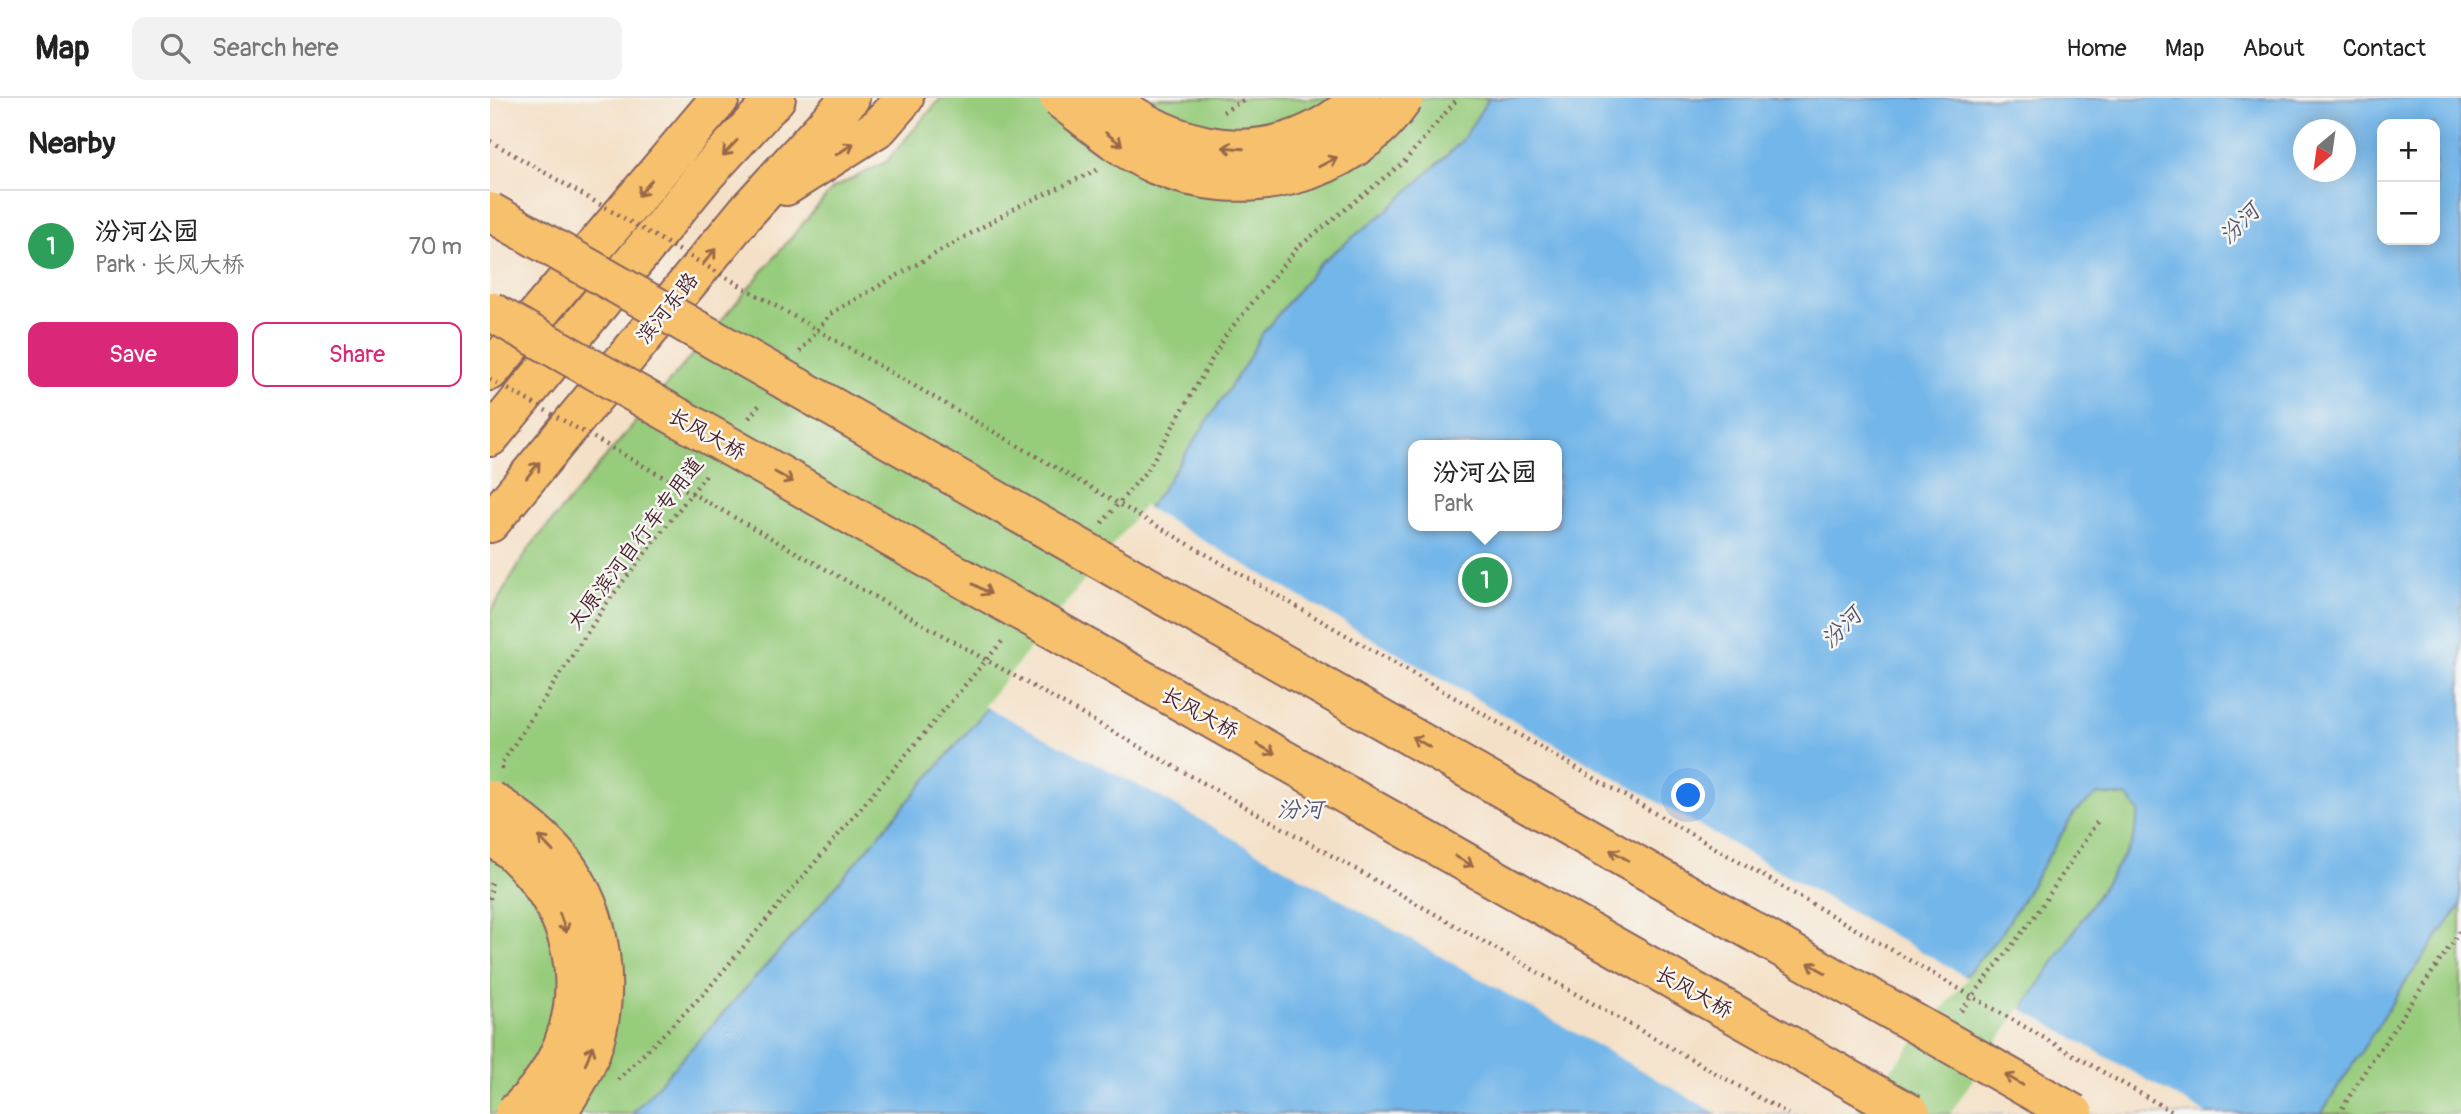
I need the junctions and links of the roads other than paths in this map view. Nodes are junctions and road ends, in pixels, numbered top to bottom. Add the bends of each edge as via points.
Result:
1 (720, 98) edge
2 (776, 98) edge
3 (850, 98) edge
4 (904, 98) edge
5 (1059, 98) edge
6 (1108, 98) edge
7 (1361, 98) edge
8 (1404, 98) edge
9 (490, 212) edge
10 (746, 212) junction
11 (490, 311) edge
12 (490, 371) edge
13 (490, 437) edge
14 (492, 523) edge
15 (495, 788) edge
16 (490, 834) edge
17 (514, 1114) edge
18 (556, 1114) edge
19 (1911, 1114) edge
20 (2074, 1114) edge

1 -> 12 highway
2 -> 13 highway via 704,176
3 - 10 highway, 滨河东路
10 -> 4 highway via 879,127
5 -> 8 highway, bridge via 1154,164 1186,176 1239,183 1285,178 1323,166 1362,143
7 -> 6 highway, bridge via 1310,135 1239,150 1194,143 1167,133 1138,121
20 -> 9 highway, bridge
14 -> 10 highway, 滨河东路
11 -> 19 highway, 长风大桥, bridge
18 -> 15 highway, bridge via 579,1078 598,1029 602,968 596,931 563,862
16 -> 17 highway, bridge via 512,849 540,879 558,909 574,971 574,998 564,1045 549,1075

